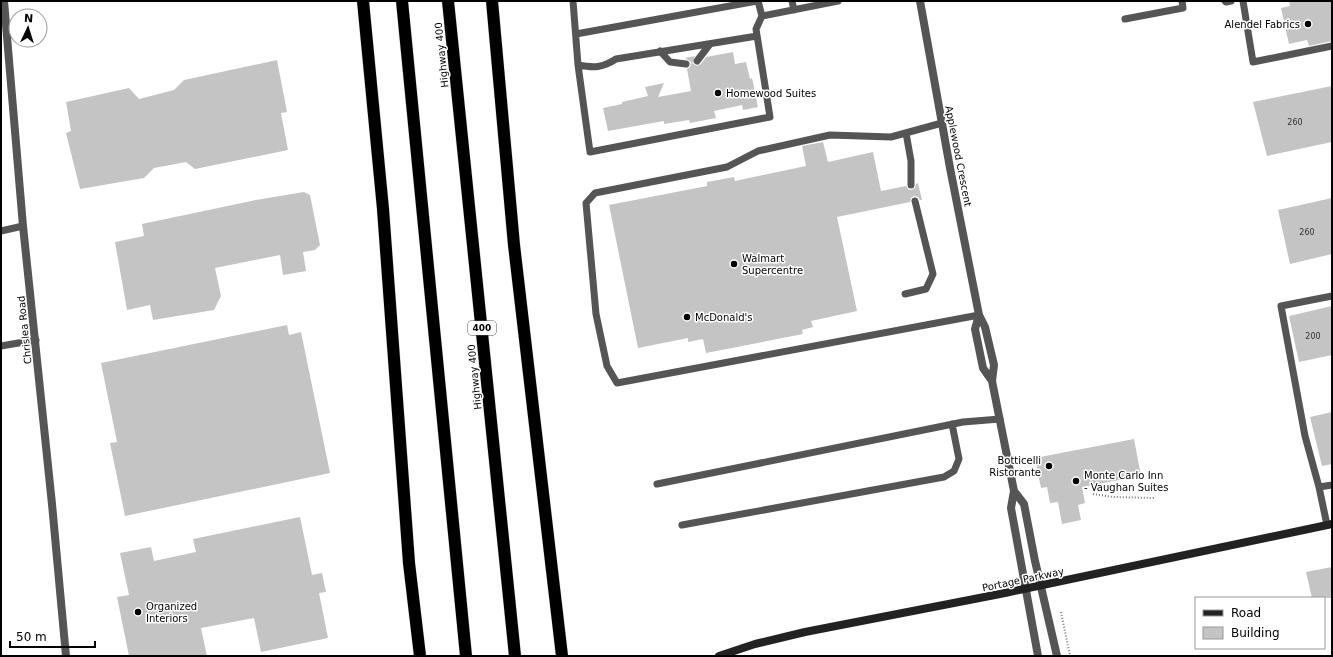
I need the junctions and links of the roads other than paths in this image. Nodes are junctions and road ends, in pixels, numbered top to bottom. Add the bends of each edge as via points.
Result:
1 (4, 1) edge
2 (364, 1) edge
3 (402, 1) edge
4 (448, 1) edge
5 (492, 1) edge
6 (573, 1) edge
7 (757, 1) edge
8 (792, 1) edge
9 (838, 1) edge
10 (920, 1) edge
11 (1182, 1) edge
12 (1225, 1) edge
13 (1231, 1) edge
14 (1243, 1) edge
15 (794, 10) junction
16 (762, 16) junction
17 (1125, 19) dead end
18 (576, 34) junction
19 (757, 36) junction
20 (710, 44) junction
21 (1332, 46) edge
22 (660, 51) junction
23 (697, 61) dead end
24 (578, 64) junction
25 (686, 64) dead end
26 (942, 123) junction
27 (906, 133) junction
28 (911, 185) dead end
29 (915, 202) dead end
30 (23, 226) junction
31 (1, 231) edge
32 (905, 294) dead end
33 (1332, 296) edge
34 (979, 315) junction
35 (36, 340) junction
36 (1, 346) edge
37 (1000, 419) junction
38 (952, 424) junction
39 (657, 484) dead end
40 (1332, 485) edge
41 (1319, 487) junction
42 (1014, 491) junction
43 (682, 524) dead end
44 (1330, 524) edge
45 (409, 563) junction
46 (1040, 585) junction
47 (1026, 588) junction
48 (66, 656) edge
49 (411, 656) edge
50 (420, 656) edge
51 (466, 656) edge
52 (515, 656) edge
53 (563, 656) edge
54 (719, 656) edge
55 (1038, 656) edge
56 (1057, 656) edge

1 - 30 street, Chrislea Road
2 - 45 highway via 383,209
3 - 51 highway
4 - 52 highway, Highway 400 / 400
5 - 53 highway via 514,245
6 - 18 lane
7 - 16 lane
7 - 18 lane
8 - 15 lane
9 - 15 lane
10 - 26 street, Applewood Crescent
11 - 17 lane via 1183,8
12 - 13 lane
14 - 21 lane via 1253,62
15 - 16 lane
16 - 19 lane via 756,29
18 - 24 lane
19 - 20 lane
19 - 24 lane via 770,117 590,152
20 - 22 lane
20 - 23 lane
22 - 24 lane via 616,59 606,65 591,67
22 - 25 lane via 670,62
26 - 27 lane
26 - 34 street, Applewood Crescent
27 - 28 lane via 911,161
27 - 34 lane via 891,137 830,135 758,151 727,168 595,193 586,203 596,314 607,366 617,383
29 - 32 lane via 933,274 926,289
30 - 31 lane
30 - 35 street, Chrislea Road
33 - 41 lane via 1281,306 1305,436
34 - 37 street, Applewood Crescent via 985,327 994,365 992,381
35 - 36 lane
35 - 48 street, Chrislea Road
37 - 38 lane
37 - 42 street, Applewood Crescent
38 - 39 lane
38 - 43 lane via 959,458 954,471 944,477
40 - 41 lane
41 - 44 lane
42 - 46 street, Applewood Crescent via 1024,504
42 - 47 street, Applewood Crescent via 1011,508
44 - 46 street, Portage Parkway
45 - 49 highway
45 - 50 highway
46 - 47 street, Portage Parkway
46 - 56 street, Applewood Crescent
47 - 54 street, Portage Parkway via 805,632
47 - 55 street, Applewood Crescent

